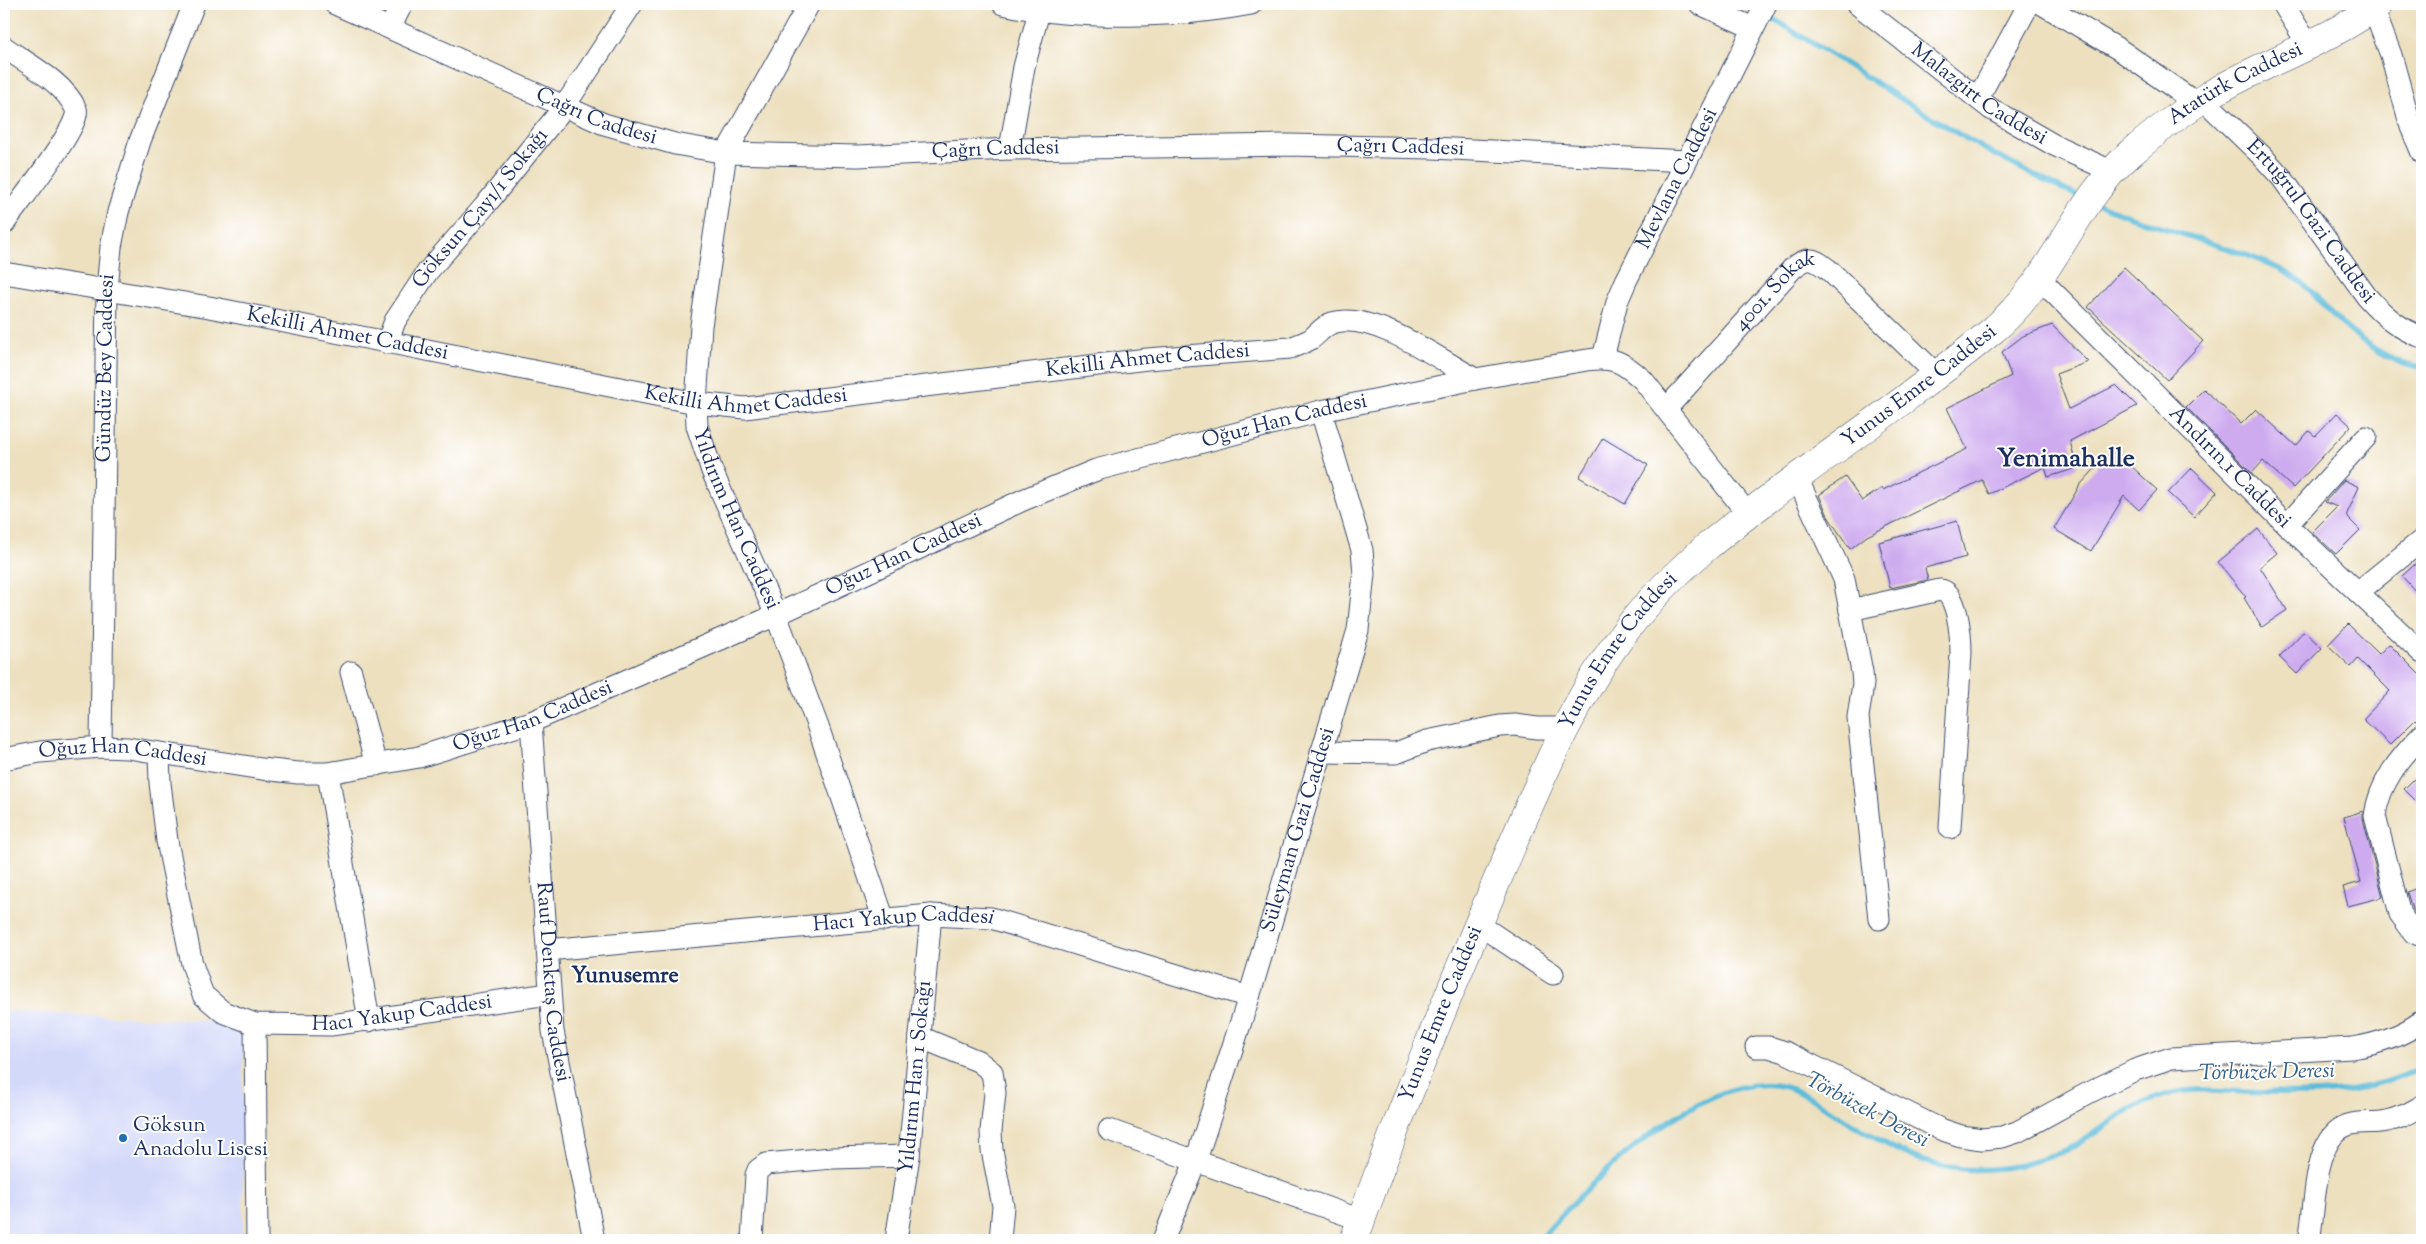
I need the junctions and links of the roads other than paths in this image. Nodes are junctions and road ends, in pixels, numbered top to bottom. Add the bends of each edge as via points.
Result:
1 (194, 4) edge
2 (335, 4) edge
3 (402, 4) edge
4 (632, 4) edge
5 (809, 4) edge
6 (1004, 4) edge
7 (1251, 4) edge
8 (1700, 4) edge
9 (1857, 4) edge
10 (2029, 4) edge
11 (2042, 4) edge
12 (2283, 4) edge
13 (2376, 6) edge
14 (1040, 7) edge
15 (1759, 17) edge
16 (390, 28) junction
17 (2309, 46) junction
18 (4, 47) edge
19 (1978, 98) junction
20 (2199, 101) junction
21 (564, 107) junction
22 (1010, 149) junction
23 (726, 153) junction
24 (2422, 153) edge
25 (1686, 162) junction
26 (2107, 176) junction
27 (2084, 212) joint
28 (4, 224) edge
29 (4, 273) edge
30 (2041, 280) junction
31 (107, 289) junction
32 (2422, 337) edge
33 (388, 344) junction
34 (1603, 358) junction
35 (1936, 374) junction
36 (1474, 379) junction
37 (696, 403) junction
38 (1667, 408) junction
39 (1321, 411) junction
40 (2366, 437) dead end
41 (1797, 478) junction
42 (1747, 513) junction
43 (2287, 525) junction
44 (2422, 540) edge
45 (2358, 592) junction
46 (1850, 610) junction
47 (776, 616) junction
48 (2422, 653) edge
49 (351, 672) dead end
50 (530, 722) junction
51 (1566, 728) junction
52 (2422, 735) edge
53 (101, 747) junction
54 (1322, 752) junction
55 (159, 753) junction
56 (4, 759) edge
57 (376, 765) junction
58 (328, 773) junction
59 (1950, 828) dead end
60 (932, 915) junction
61 (1878, 919) dead end
62 (884, 920) junction
63 (1478, 924) junction
64 (2422, 936) edge
65 (546, 950) junction
66 (1553, 974) dead end
67 (549, 994) junction
68 (1249, 996) junction
69 (369, 1021) junction
70 (2422, 1021) edge
71 (255, 1024) junction
72 (920, 1038) junction
73 (1756, 1047) dead end
74 (2422, 1106) edge
75 (1109, 1130) dead end
76 (909, 1156) junction
77 (1196, 1160) junction
78 (1358, 1230) edge
79 (257, 1240) edge
80 (594, 1240) edge
81 (752, 1240) edge
82 (896, 1240) edge
83 (1000, 1240) edge
84 (1164, 1240) edge
85 (2309, 1240) edge

1 - 31 street, Gündüz Bey Caddesi via 140,141 118,212
2 - 16 street, Çağrı Caddesi
3 - 16 street
4 - 21 street, Göksun Çayı/1 Sokağı
5 - 23 street, Yıldırım Han Caddesi
6 - 14 street
7 - 14 street via 1170,14
8 - 15 street
9 - 19 street, Malazgirt Caddesi
10 - 19 street
11 - 20 street, Ertuğrul Gazi Caddesi
12 - 17 street
13 - 17 main road, Atatürk Caddesi
13 - 24 street via 2410,127
14 - 22 street via 1024,67
15 - 25 street, Mevlana Caddesi
16 - 21 street, Çağrı Caddesi
17 - 20 main road, Atatürk Caddesi
18 - 28 street via 61,88 77,116 60,147
19 - 26 street, Malazgirt Caddesi via 2019,127
20 - 26 main road, Atatürk Caddesi via 2166,124
20 - 32 street, Ertuğrul Gazi Caddesi via 2282,178 2367,297 2382,313 2397,325
21 - 23 street, Çağrı Caddesi via 638,135
21 - 33 street, Göksun Çayı/1 Sokağı via 428,271 396,321
22 - 23 street, Çağrı Caddesi via 858,156
22 - 25 street, Çağrı Caddesi via 1296,145 1433,148
23 - 37 street, Yıldırım Han Caddesi via 701,326
25 - 34 street, Mevlana Caddesi via 1617,302
26 - 27 main road, Atatürk Caddesi
27 - 30 main road, Yunus Emre Caddesi
29 - 31 street, Kekilli Ahmet Caddesi
30 - 35 main road, Yunus Emre Caddesi via 1999,325
30 - 43 street, Andırın_1 Caddesi
31 - 33 street, Kekilli Ahmet Caddesi
31 - 53 street, Gündüz Bey Caddesi
33 - 37 street, Kekilli Ahmet Caddesi
34 - 36 street, Oğuz Han Caddesi
34 - 38 street, Oğuz Han Caddesi via 1628,366
35 - 38 street, 4001. Sokak via 1830,271 1818,262 1802,260
35 - 41 main road, Yunus Emre Caddesi
36 - 37 street, Kekilli Ahmet Caddesi via 1388,330 1342,321 1331,323 1303,344 1290,348 1147,359 746,408
36 - 39 street, Oğuz Han Caddesi
37 - 47 street, Yıldırım Han Caddesi via 697,426 712,471
38 - 42 street, Oğuz Han Caddesi
39 - 47 street, Oğuz Han Caddesi via 1096,470 1023,500
39 - 54 street, Süleyman Gazi Caddesi via 1354,520 1364,574 1358,630
40 - 43 street
41 - 42 main road, Yunus Emre Caddesi
41 - 46 street via 1836,559
42 - 51 main road, Yunus Emre Caddesi via 1682,569 1635,619 1607,657
43 - 45 street, Andırın_1 Caddesi
44 - 45 street
45 - 48 street, Andırın_1 Caddesi
46 - 59 street via 1940,590 1949,595 1959,624 1961,652
46 - 61 street via 1862,672 1858,717
47 - 50 street, Oğuz Han Caddesi
47 - 62 street, Yıldırım Han Caddesi
49 - 57 street
50 - 57 street, Oğuz Han Caddesi via 419,757
50 - 65 street, Rauf Denktaş Caddesi
51 - 54 street via 1500,726 1427,741 1396,753
51 - 63 main road, Yunus Emre Caddesi
52 - 64 street via 2386,780 2375,816 2400,914 2414,933
53 - 55 street, Oğuz Han Caddesi
53 - 56 street, Oğuz Han Caddesi via 40,752
54 - 68 street, Süleyman Gazi Caddesi
55 - 58 street, Oğuz Han Caddesi via 262,769
55 - 71 street via 167,841 198,985 203,995 218,1008
57 - 58 street, Oğuz Han Caddesi
58 - 69 street
60 - 62 street, Hacı Yakup Caddesi
60 - 68 street, Hacı Yakup Caddesi via 992,918
60 - 72 street, Yıldırım Han 1 Sokağı
62 - 65 street, Hacı Yakup Caddesi
63 - 66 street
63 - 78 main road, Yunus Emre Caddesi via 1422,1057
65 - 67 street, Rauf Denktaş Caddesi
67 - 69 street, Hacı Yakup Caddesi
67 - 80 street, Rauf Denktaş Caddesi via 558,1060
68 - 77 street, Süleyman Gazi Caddesi
69 - 71 street, Hacı Yakup Caddesi via 331,1025
70 - 73 street via 2392,1038 2352,1048 2193,1056 2152,1063 2017,1132 1982,1139 1940,1129 1785,1052
71 - 79 street
72 - 76 street, Yıldırım Han 1 Sokağı
72 - 83 street via 978,1061 992,1072 995,1093 992,1150 1003,1206
74 - 85 street via 2387,1122 2348,1125 2330,1139 2321,1158
75 - 77 street
76 - 81 street via 766,1164 756,1175
76 - 82 street, Yıldırım Han 1 Sokağı
77 - 78 street
77 - 84 street, Süleyman Gazi Caddesi

